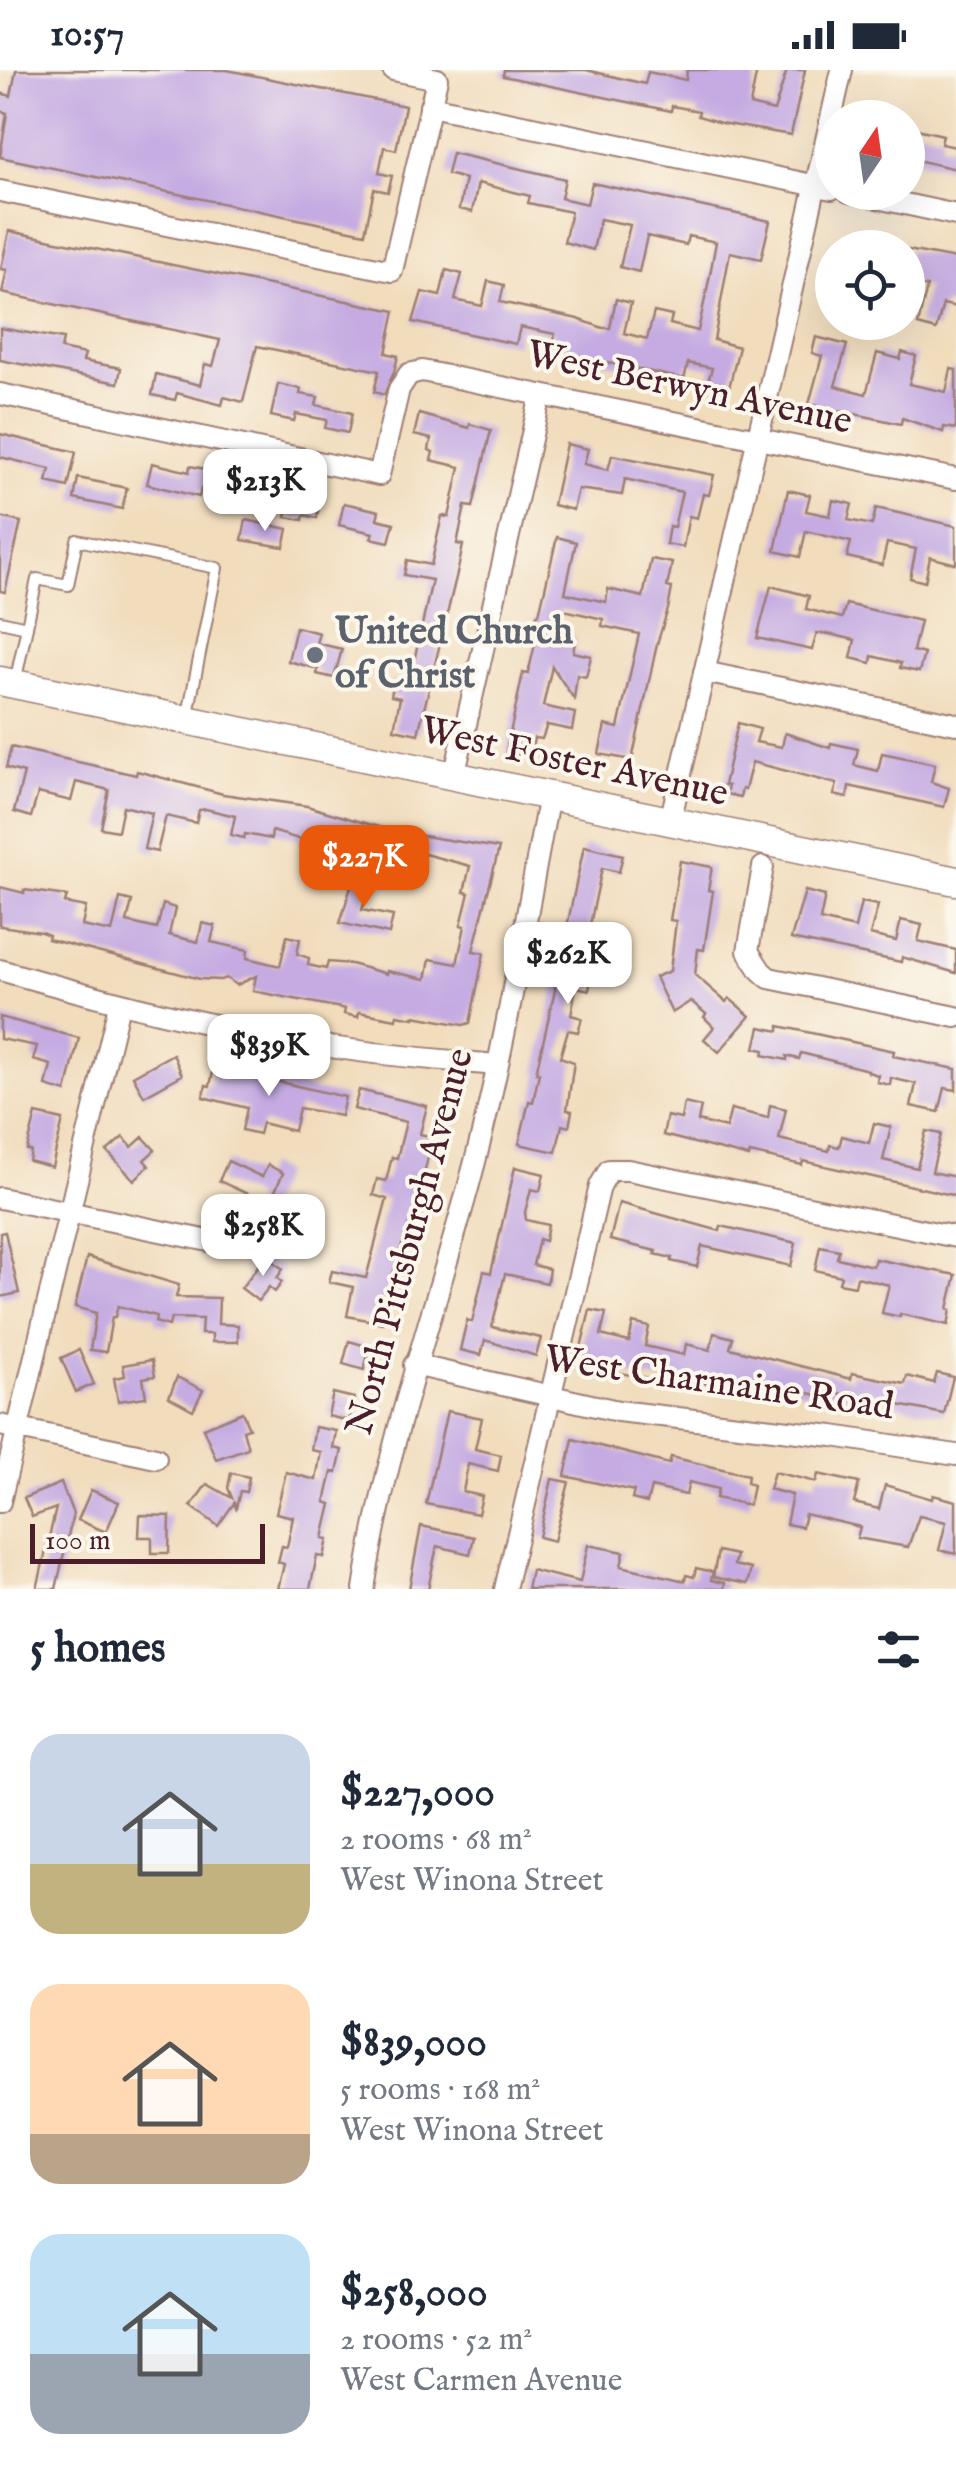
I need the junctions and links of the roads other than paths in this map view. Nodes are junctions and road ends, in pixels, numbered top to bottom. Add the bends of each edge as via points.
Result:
1 (393, 70) edge
2 (842, 70) edge
3 (837, 100) edge
4 (430, 106) junction
5 (815, 186) edge
6 (0, 191) edge
7 (925, 208) edge
8 (817, 210) edge
9 (956, 214) edge
10 (0, 394) edge
11 (541, 395) junction
12 (758, 439) junction
13 (956, 480) edge
14 (0, 621) edge
15 (27, 626) junction
16 (704, 672) junction
17 (8, 683) edge
18 (187, 721) junction
19 (956, 724) edge
20 (454, 777) junction
21 (549, 796) junction
22 (670, 822) junction
23 (763, 867) dead end
24 (956, 881) edge
25 (0, 970) edge
26 (119, 1004) junction
27 (956, 1017) edge
28 (497, 1065) junction
29 (0, 1198) edge
30 (70, 1212) junction
31 (956, 1237) edge
32 (210, 1241) dead end
33 (414, 1365) junction
34 (550, 1398) junction
35 (9, 1427) edge
36 (956, 1455) edge
37 (156, 1458) dead end
38 (0, 1502) edge
39 (364, 1589) edge
40 (505, 1589) edge

1 - 4 street via 437,79
2 - 3 street
4 - 5 street
4 - 6 street via 392,271
7 - 9 street
8 - 12 street
10 - 11 street, West Berwyn Avenue via 379,474 398,389 409,374 430,372
11 - 12 street, West Berwyn Avenue
11 - 20 street
12 - 13 street, West Berwyn Avenue
12 - 16 street
14 - 15 lane
15 - 17 lane
15 - 18 lane via 37,579 68,585 77,540 218,568
16 - 19 street
16 - 22 street
17 - 18 street, West Foster Avenue
18 - 20 street, West Foster Avenue
20 - 21 street, West Foster Avenue
21 - 22 street, West Foster Avenue
21 - 28 street, North Pittsburgh Avenue
22 - 24 street, West Foster Avenue
23 - 27 street via 748,940 761,971 784,982
25 - 26 street
26 - 28 street via 342,1049
26 - 30 street
28 - 33 street, North Pittsburgh Avenue via 470,1183
29 - 30 street
30 - 32 street
30 - 35 street
31 - 34 street via 609,1170
33 - 34 street, West Charmaine Road
33 - 39 street, North Pittsburgh Avenue via 374,1521
34 - 36 street, West Charmaine Road
34 - 40 street
35 - 37 street
35 - 38 street

